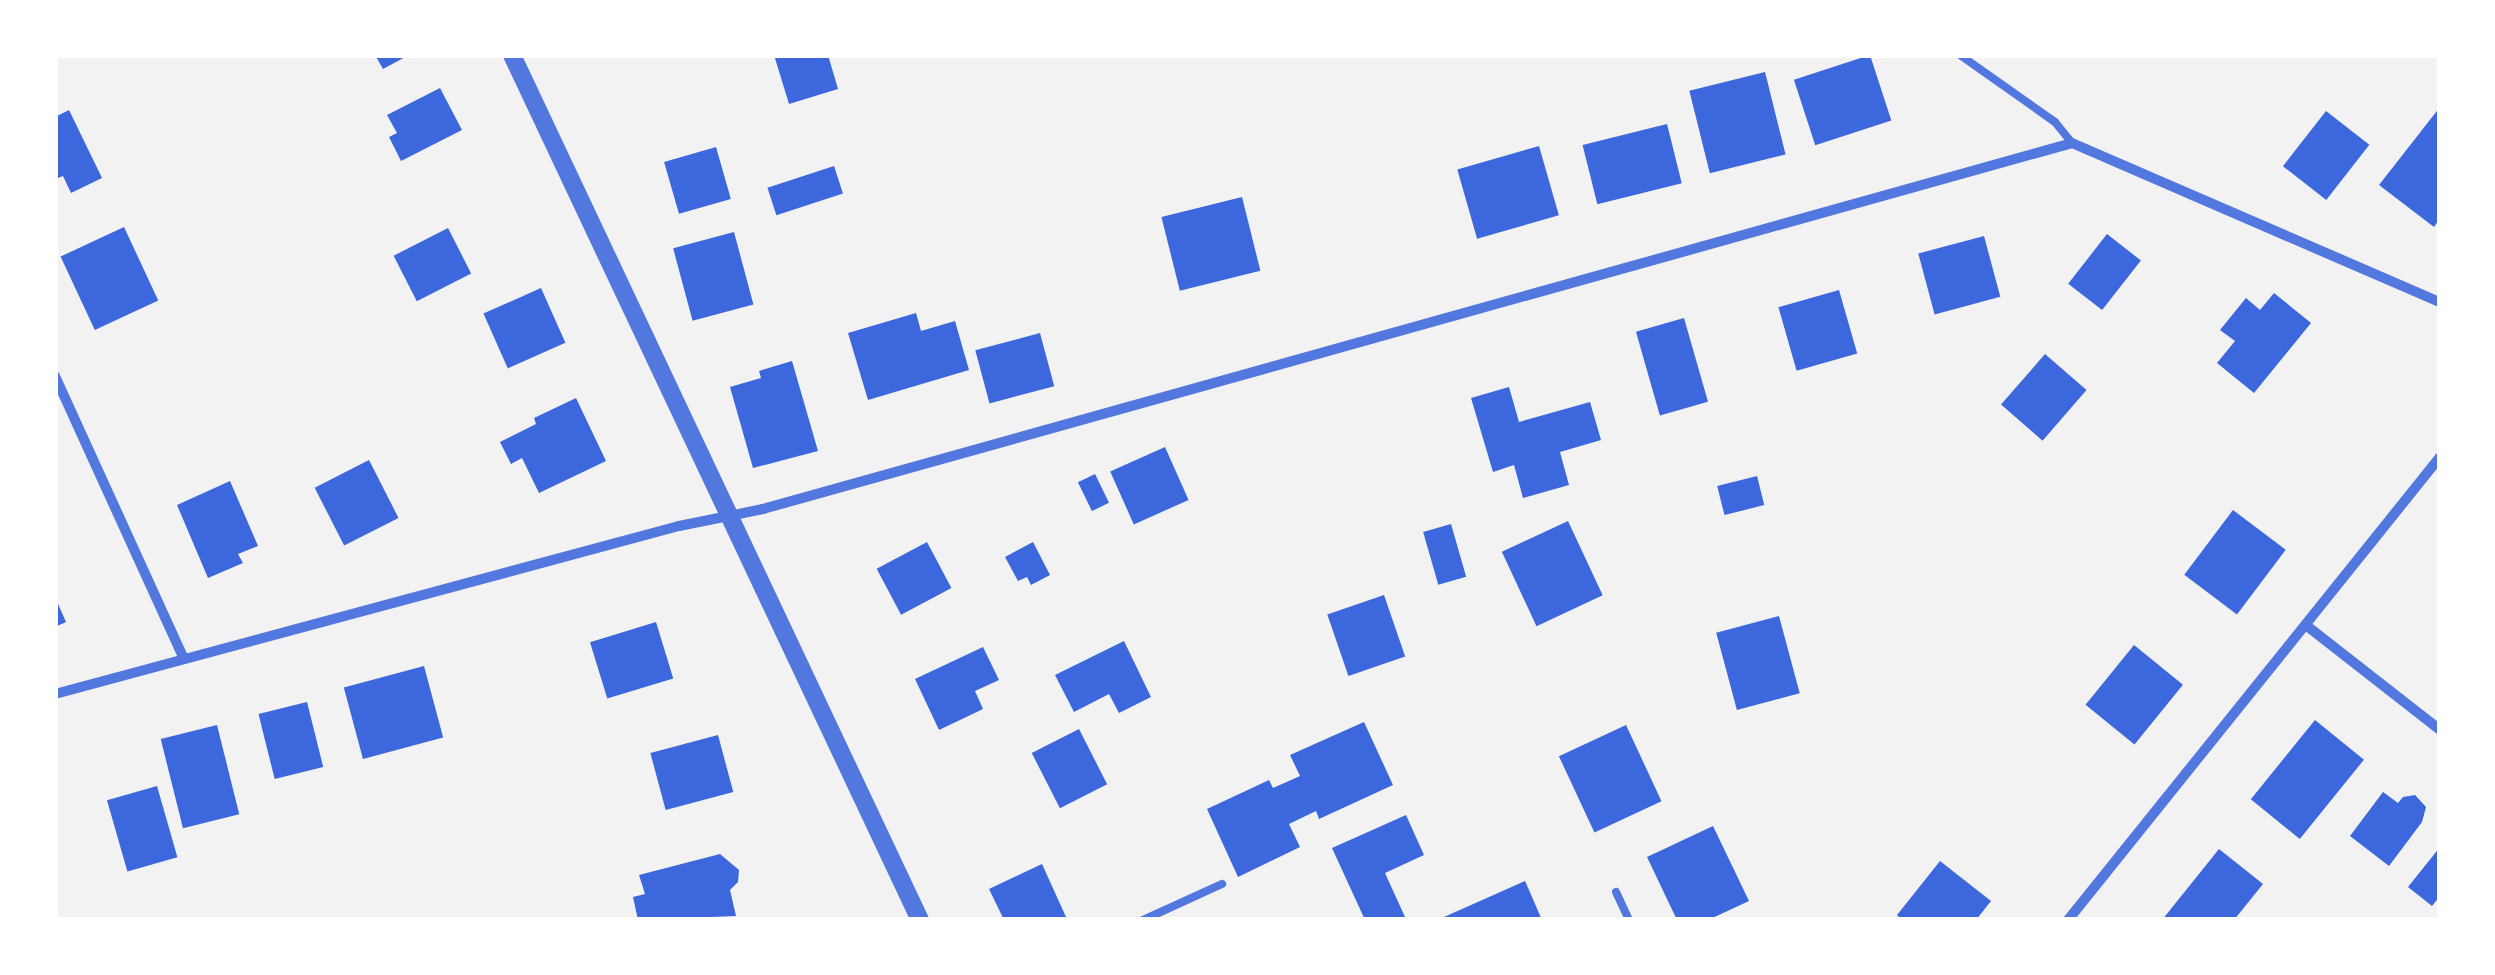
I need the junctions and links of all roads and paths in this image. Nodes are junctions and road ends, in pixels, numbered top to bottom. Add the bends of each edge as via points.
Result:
1 (512, 55) edge
2 (1960, 55) edge
3 (2072, 143) junction
4 (2440, 302) edge
5 (55, 376) edge
6 (2440, 457) edge
7 (729, 516) junction
8 (2307, 626) junction
9 (184, 659) junction
10 (55, 694) edge
11 (2440, 730) edge
12 (1222, 884) dead end
13 (1616, 892) dead end
14 (920, 920) edge
15 (1143, 920) edge
16 (1629, 920) edge
17 (2068, 920) edge

1 - 7 street
2 - 3 lane via 2054,122
3 - 4 street
3 - 7 street
5 - 9 street
6 - 8 street
7 - 9 street
7 - 14 street
8 - 11 street
8 - 17 street
9 - 10 street
12 - 15 lane
13 - 16 lane

